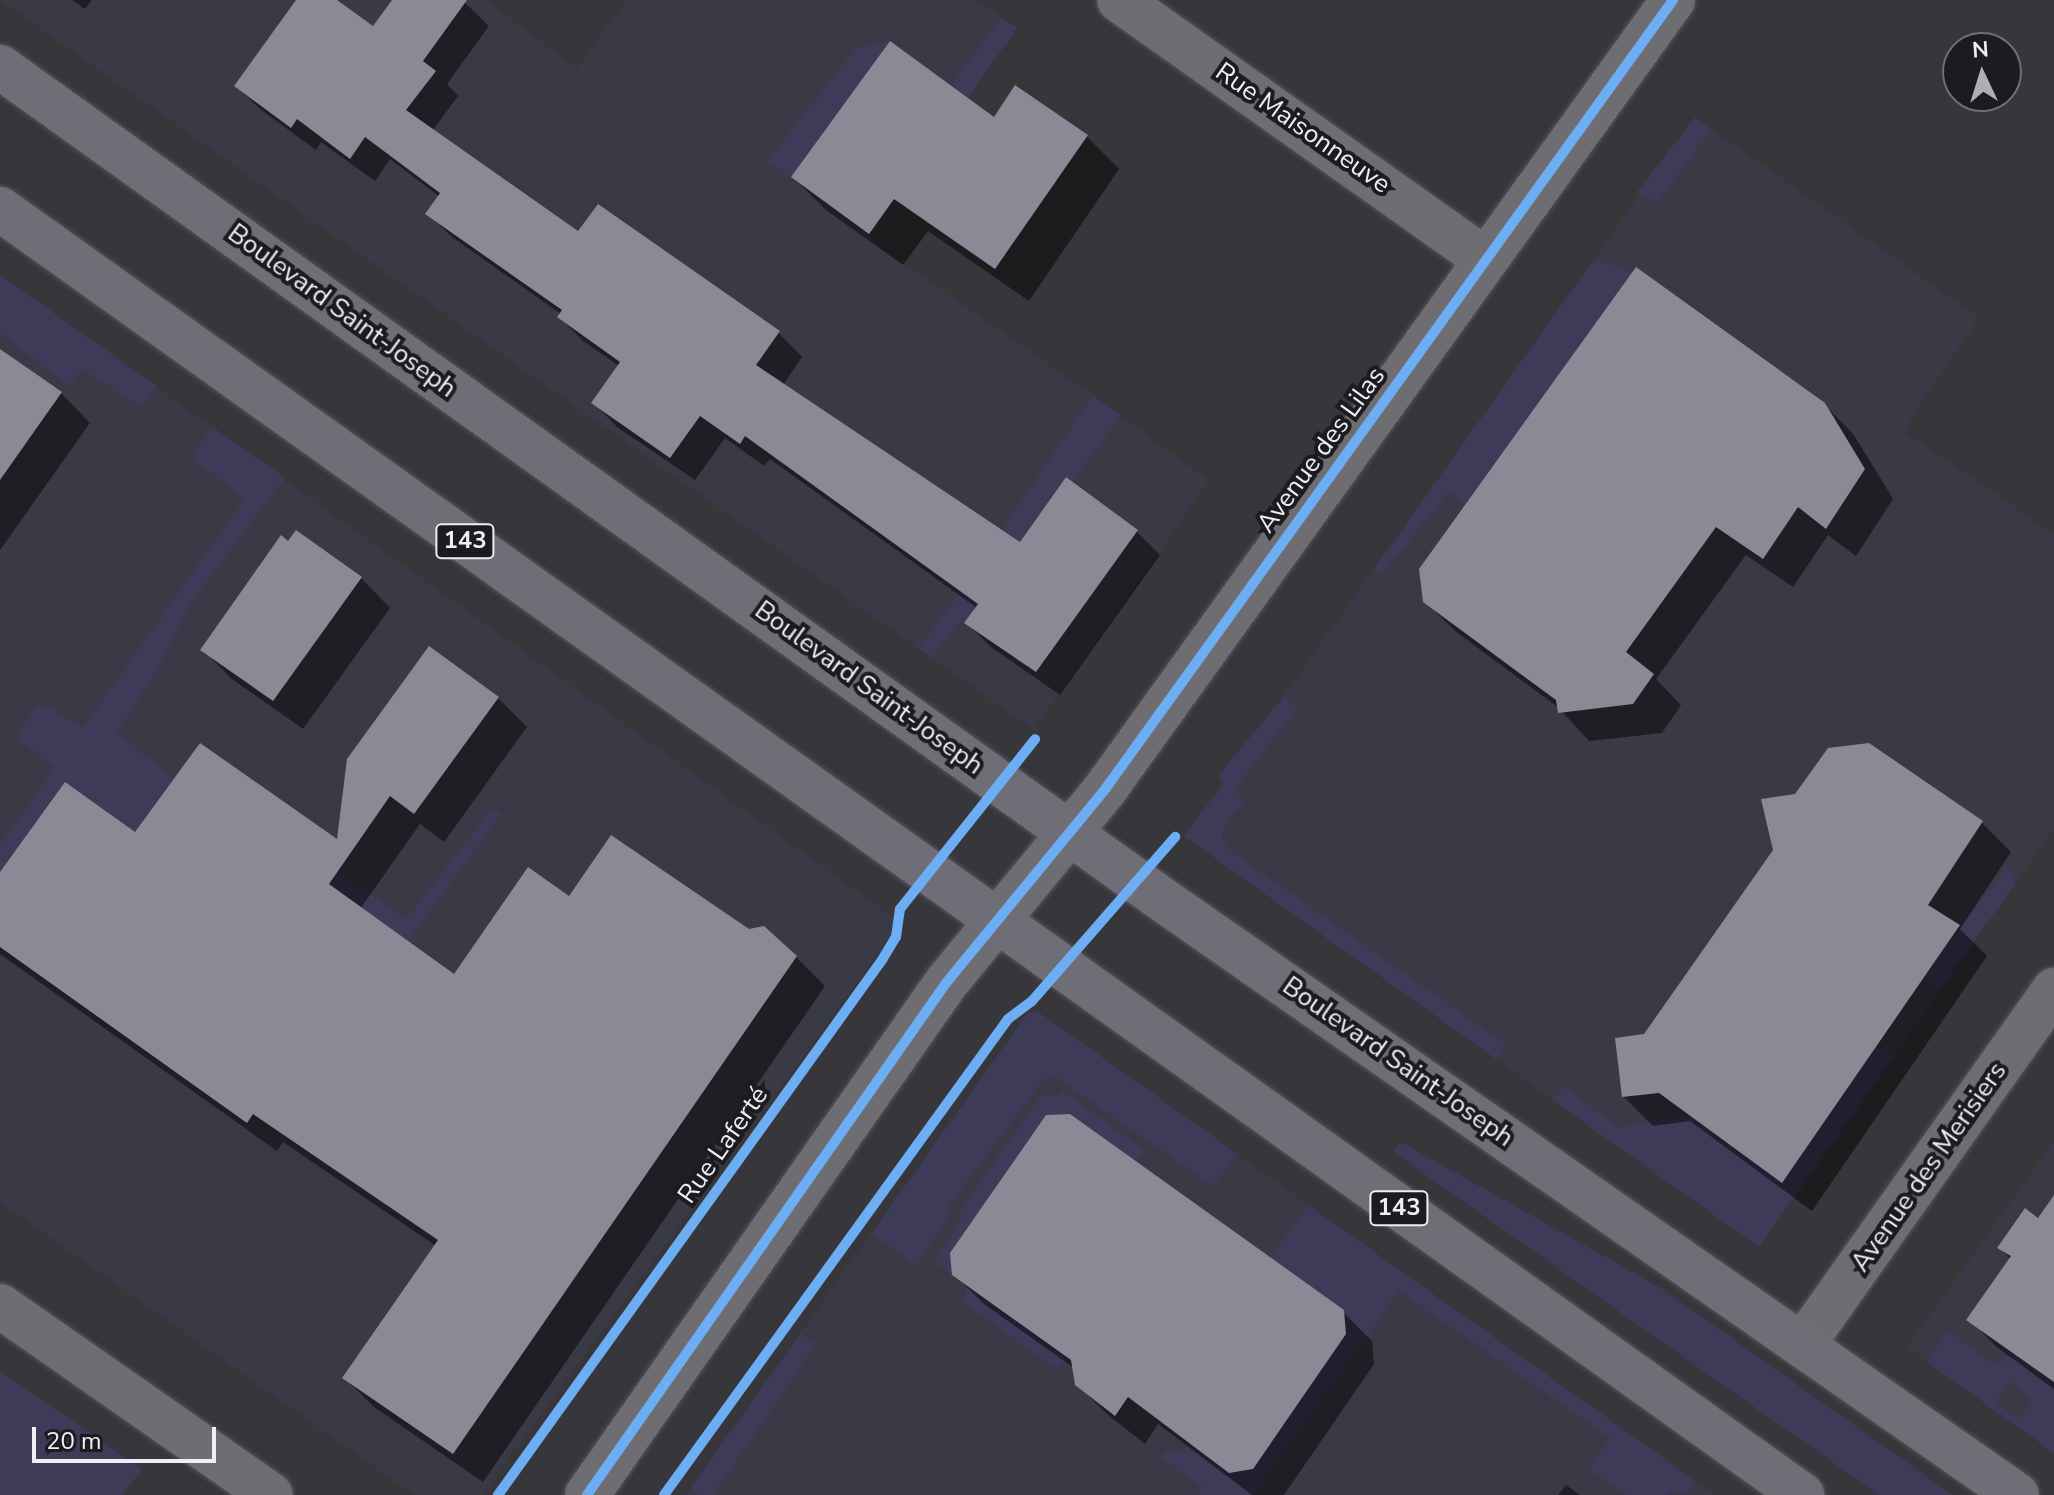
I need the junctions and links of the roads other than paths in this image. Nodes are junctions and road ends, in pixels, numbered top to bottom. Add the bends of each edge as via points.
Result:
1 (1119, 0) edge
2 (1673, 0) edge
3 (0, 67) edge
4 (0, 209) edge
5 (1485, 259) junction
6 (1072, 833) junction
7 (997, 921) junction
8 (2054, 990) edge
9 (0, 1306) edge
10 (1804, 1343) junction
11 (271, 1495) edge
12 (587, 1495) edge
13 (1802, 1495) edge
14 (2017, 1495) edge

1 - 5 street, Rue Maisonneuve
2 - 5 street, Avenue des Lilas
3 - 6 main road, Boulevard Saint-Joseph
4 - 7 main road, 143
5 - 6 street, Avenue des Lilas
6 - 7 street, Avenue des Lilas
6 - 10 main road, Boulevard Saint-Joseph
7 - 12 street via 946,983
7 - 13 main road, 143
8 - 10 street, Avenue des Merisiers
9 - 11 street
10 - 14 main road, Boulevard Saint-Joseph

